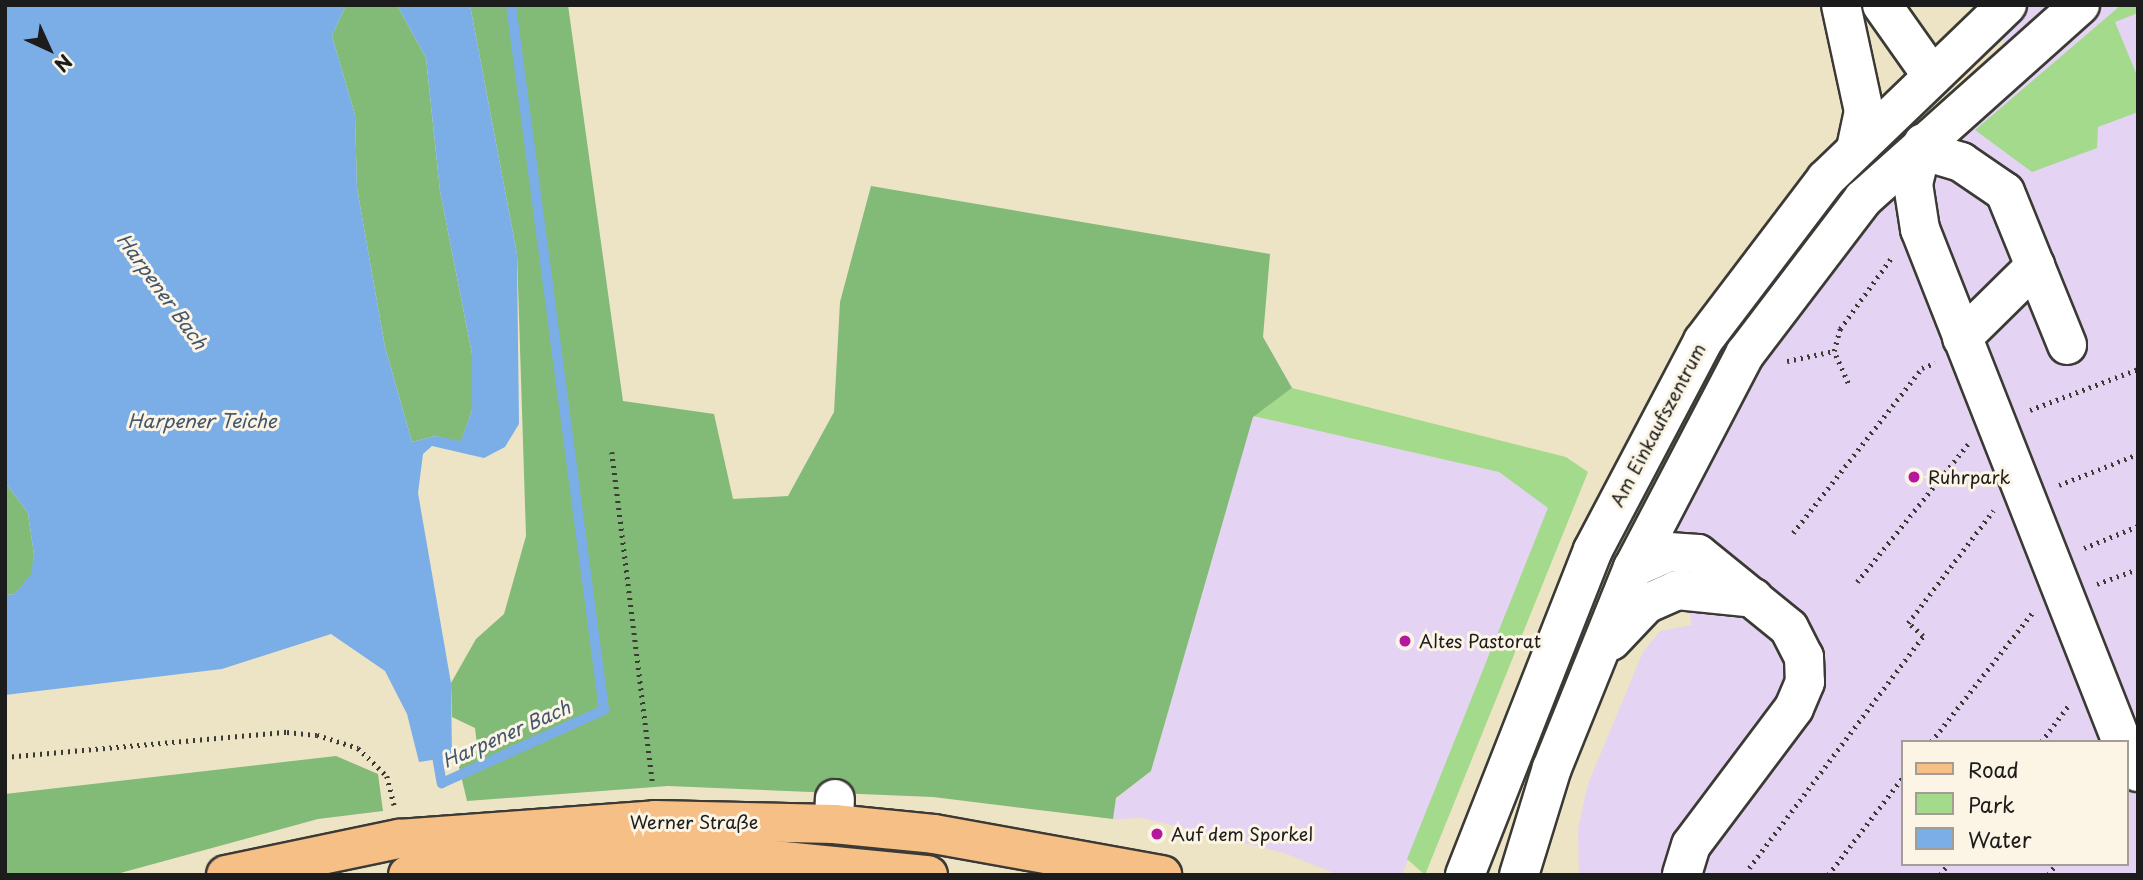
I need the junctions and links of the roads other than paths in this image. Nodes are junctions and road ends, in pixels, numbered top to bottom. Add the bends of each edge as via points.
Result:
1 (1841, 5) edge
2 (1882, 5) edge
3 (2007, 5) edge
4 (2080, 5) edge
5 (1930, 73) junction
6 (1856, 149) junction
7 (1920, 150) junction
8 (1863, 200) junction
9 (2035, 266) junction
10 (2067, 345) dead end
11 (1966, 349) junction
12 (1633, 568) junction
13 (1754, 597) junction
14 (1595, 658) junction
15 (2121, 740) edge
16 (1537, 817) junction
17 (404, 857) edge
18 (226, 875) edge
19 (928, 875) edge
20 (1162, 875) edge
21 (1465, 875) edge
22 (1519, 875) edge
23 (1547, 875) edge
24 (1682, 875) edge

1 - 6 street via 1864,111
2 - 5 street
3 - 5 street, Am Einkaufszentrum
4 - 7 street, Am Einkaufszentrum
5 - 6 street, Am Einkaufszentrum
5 - 7 street, Am Einkaufszentrum via 1934,110
5 - 8 street, Am Einkaufszentrum
6 - 21 street, Am Einkaufszentrum via 1755,265 1646,439 1548,655
7 - 8 street, Am Einkaufszentrum
7 - 9 street via 1961,162 2005,192
7 - 11 street, Am Einkaufszentrum via 1913,184 1920,229
8 - 12 street, Am Einkaufszentrum via 1745,354
9 - 10 street
9 - 11 street
11 - 15 street, Am Einkaufszentrum
12 - 13 street via 1669,552 1698,554
12 - 14 street, Am Einkaufszentrum
13 - 14 street, Am Einkaufszentrum via 1677,590 1646,604
13 - 24 street via 1789,628 1804,657 1805,682 1794,708 1691,845
14 - 16 street, Am Einkaufszentrum
16 - 22 street, Am Einkaufszentrum
16 - 23 street, Am Einkaufszentrum
17 - 18 main road, Werner Straße
17 - 19 main road, Werner Straße via 743,857
17 - 20 main road, Werner Straße via 655,820 835,812

